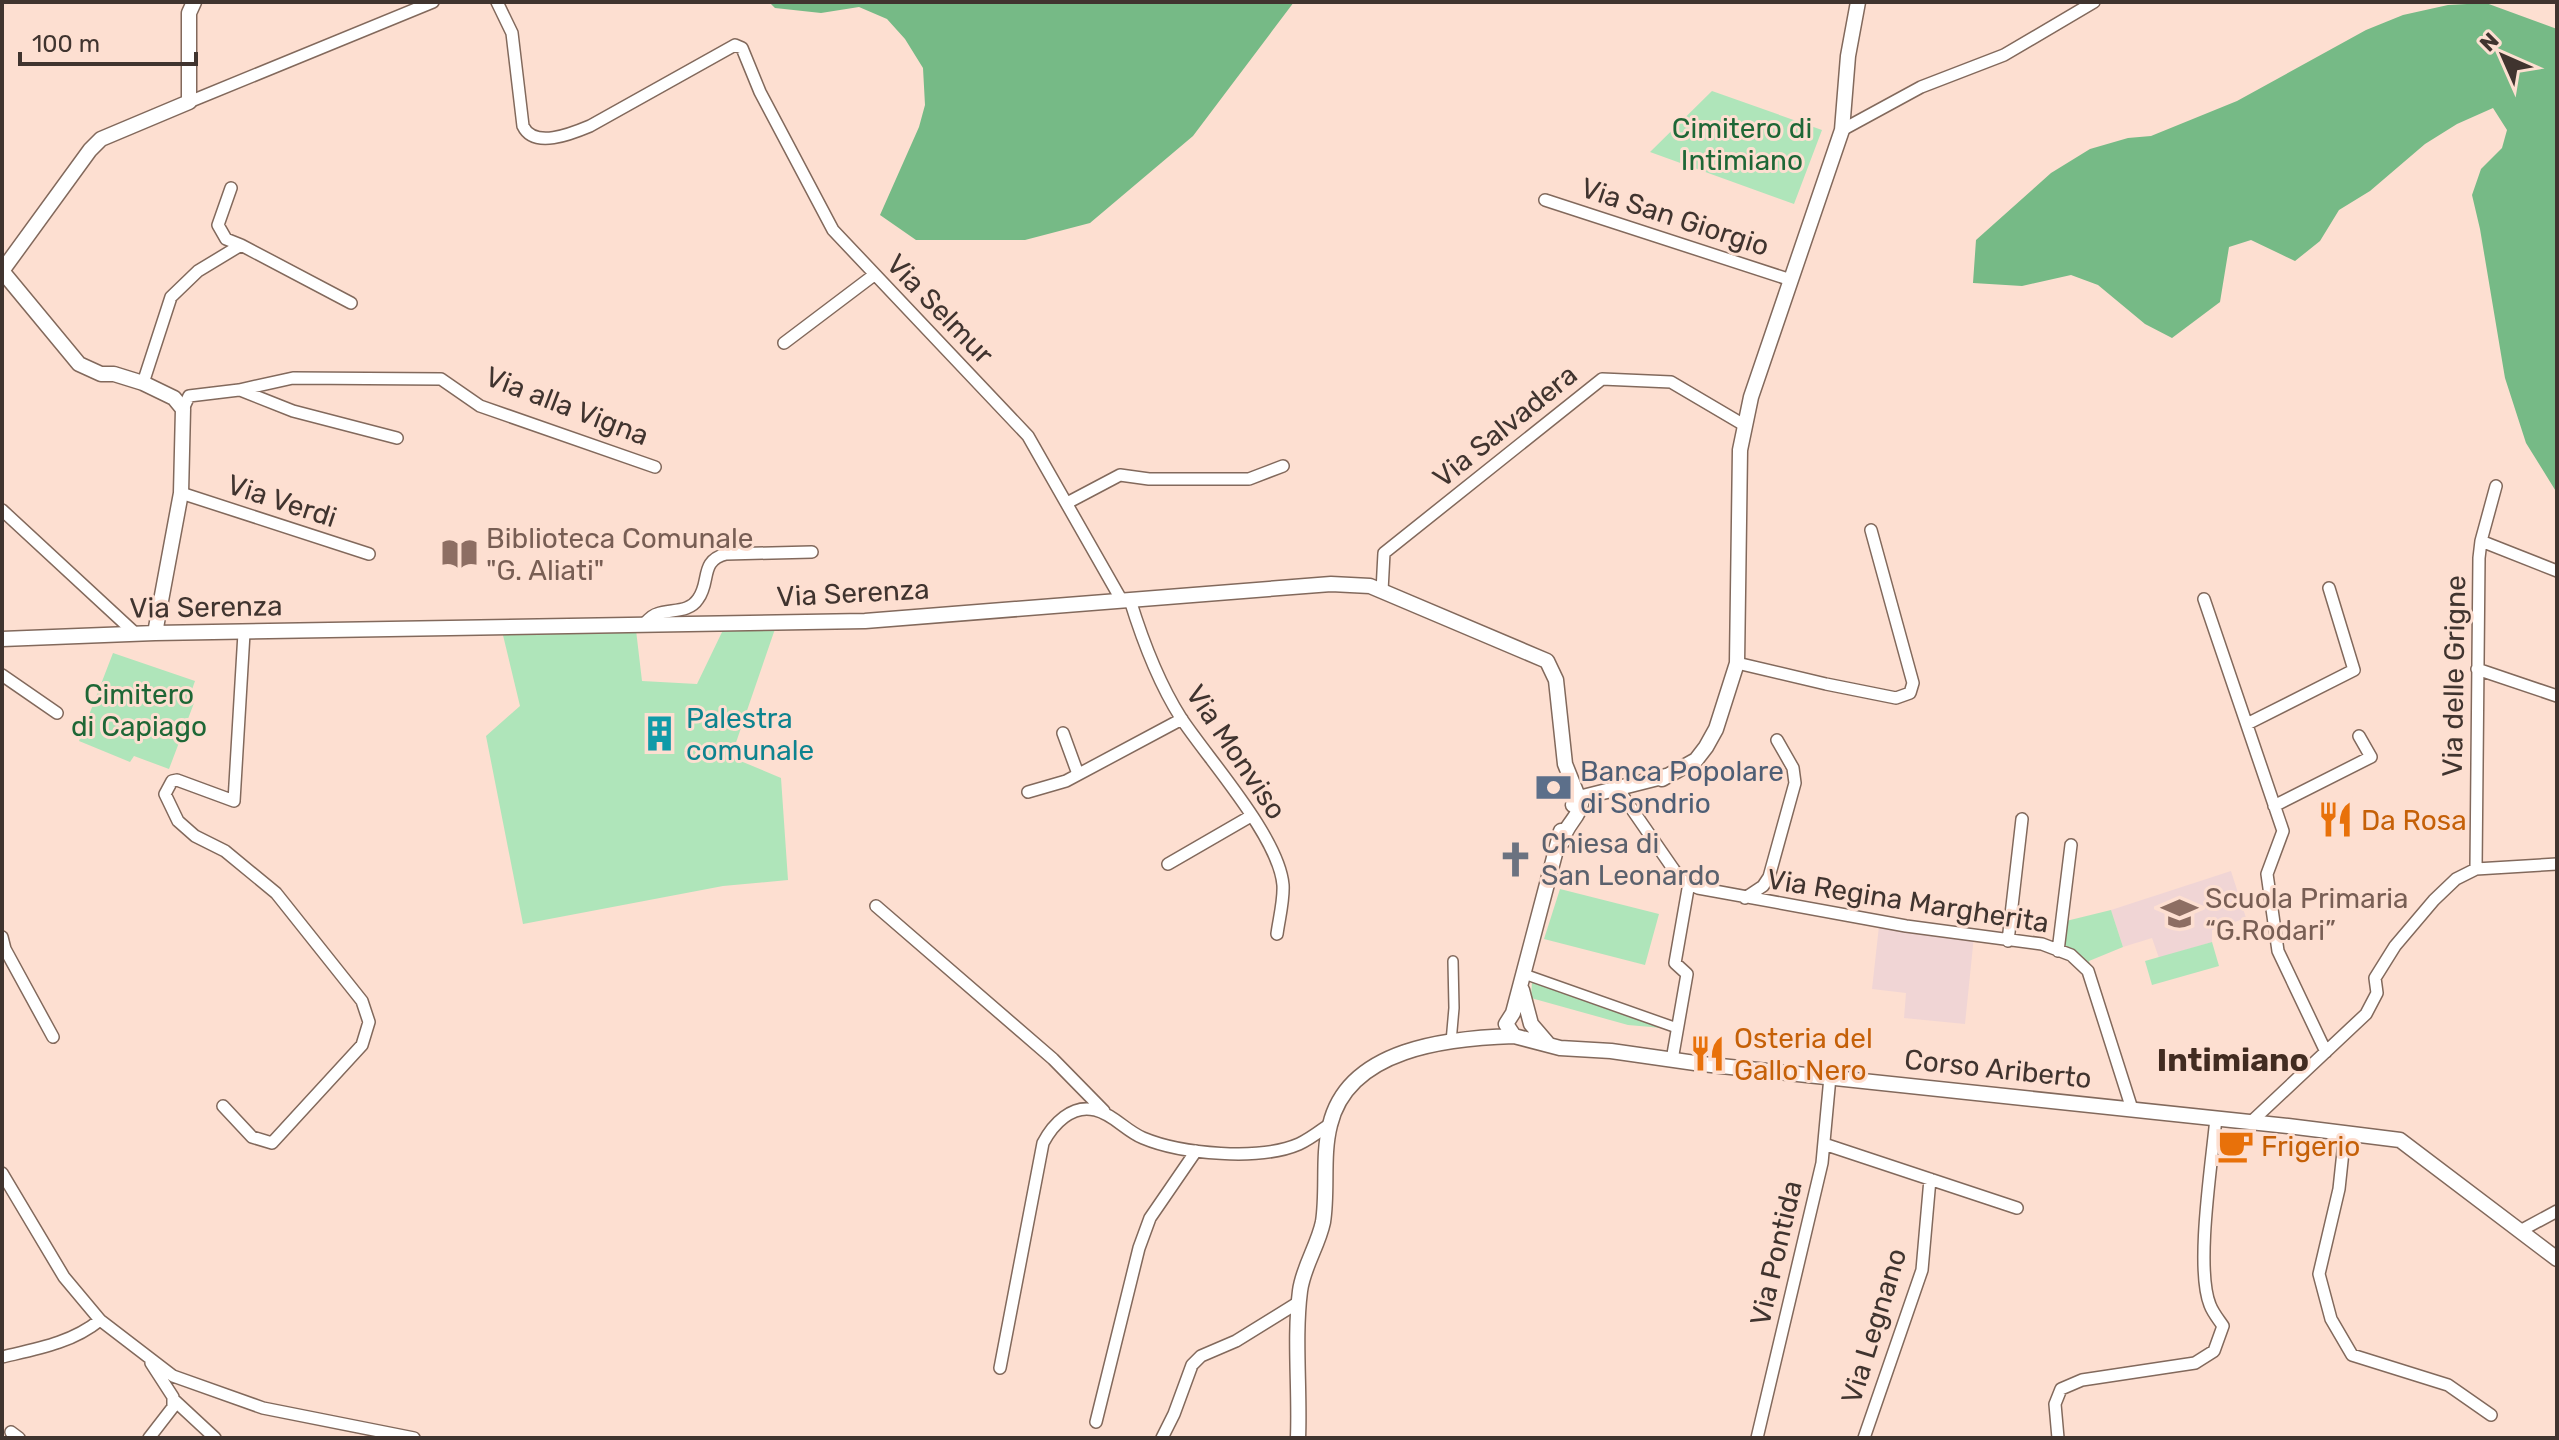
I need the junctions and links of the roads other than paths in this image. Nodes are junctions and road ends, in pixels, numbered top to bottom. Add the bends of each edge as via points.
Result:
1 (194, 2) edge
2 (433, 2) edge
3 (497, 2) edge
4 (1858, 2) edge
5 (2094, 2) edge
6 (189, 102) junction
7 (1842, 130) junction
8 (231, 188) dead end
9 (1545, 200) dead end
10 (241, 245) junction
11 (2, 271) edge
12 (874, 275) junction
13 (1791, 280) junction
14 (351, 303) dead end
15 (784, 343) dead end
16 (143, 383) junction
17 (239, 390) junction
18 (183, 409) junction
19 (1744, 425) junction
20 (397, 438) dead end
21 (1283, 466) dead end
22 (655, 467) dead end
23 (2496, 486) dead end
24 (181, 493) junction
25 (1067, 503) junction
26 (2, 510) edge
27 (1871, 530) dead end
28 (2481, 541) junction
29 (812, 552) dead end
30 (369, 554) dead end
31 (2557, 571) edge
32 (2329, 588) dead end
33 (1382, 591) junction
34 (2204, 599) dead end
35 (1126, 600) junction
36 (643, 625) junction
37 (155, 633) junction
38 (244, 633) junction
39 (136, 634) junction
40 (2, 639) edge
41 (1737, 663) junction
42 (2477, 669) junction
43 (2, 675) edge
44 (2557, 696) edge
45 (57, 713) dead end
46 (1182, 719) junction
47 (2247, 724) junction
48 (1063, 733) dead end
49 (2359, 736) dead end
50 (1777, 740) dead end
51 (1078, 774) junction
52 (1028, 792) dead end
53 (1620, 792) junction
54 (1579, 798) junction
55 (2274, 806) junction
56 (1251, 816) junction
57 (2022, 819) dead end
58 (1563, 841) junction
59 (2071, 845) dead end
60 (1554, 859) junction
61 (1168, 864) dead end
62 (2557, 864) edge
63 (2476, 869) junction
64 (1689, 883) junction
65 (1745, 898) junction
66 (876, 906) dead end
67 (1277, 934) dead end
68 (2, 937) edge
69 (2008, 941) junction
70 (2058, 951) junction
71 (1453, 961) dead end
72 (1523, 980) junction
73 (1519, 1024) junction
74 (1677, 1028) junction
75 (53, 1037) dead end
76 (1451, 1042) junction
77 (2326, 1052) junction
78 (1672, 1060) junction
79 (1830, 1077) junction
80 (223, 1106) dead end
81 (2132, 1109) junction
82 (1106, 1114) junction
83 (2216, 1118) junction
84 (2251, 1122) junction
85 (1330, 1124) junction
86 (2345, 1133) junction
87 (1824, 1144) junction
88 (1196, 1151) junction
89 (2, 1173) edge
90 (1930, 1179) junction
91 (2017, 1208) dead end
92 (2557, 1211) edge
93 (2520, 1231) junction
94 (2557, 1259) edge
95 (1299, 1302) junction
96 (100, 1320) junction
97 (2, 1357) edge
98 (150, 1358) junction
99 (1000, 1368) dead end
100 (173, 1399) junction
101 (2491, 1415) dead end
102 (1096, 1422) dead end
103 (149, 1438) edge
104 (215, 1438) edge
105 (414, 1438) edge
106 (1162, 1438) edge
107 (1298, 1438) edge
108 (1757, 1438) edge
109 (1864, 1438) edge
110 (2058, 1438) edge

1 - 6 street via 189,13
2 - 6 street
3 - 12 street, Via Selmur via 512,33 523,126 537,139 590,126 735,45 742,48 833,230
4 - 7 street
5 - 7 street via 2004,55 1921,87
6 - 11 street via 101,139
7 - 13 street
8 - 10 street via 218,225 226,239
9 - 13 street, Via San Giorgio
10 - 14 street
10 - 16 street via 198,271 171,297
11 - 16 street via 79,364
12 - 15 street
12 - 25 street, Via Selmur via 1028,436
13 - 19 street
16 - 18 street via 174,398
17 - 18 street, Via alla Vigna via 189,396
17 - 20 street via 293,411
17 - 22 street, Via alla Vigna via 293,378 441,379 480,406
18 - 24 street
19 - 33 street, Via Salvadera via 1671,382 1602,379 1384,553
19 - 41 street
21 - 25 street via 1249,479 1120,475
23 - 28 street, Via delle Grigne
24 - 30 street, Via Verdi
24 - 37 street
25 - 35 street, Via Selmur
26 - 39 street
27 - 41 street via 1913,683 1910,693 1896,698
28 - 31 street
28 - 42 street, Via delle Grigne
29 - 36 street via 715,557 698,600 686,609 655,614
32 - 47 street via 2354,670
33 - 35 street, Via Serenza via 1331,584
33 - 54 street, Via Serenza via 1547,661 1556,680 1565,764
34 - 47 street
35 - 36 street, Via Serenza via 865,621
35 - 46 street, Via Monviso
36 - 38 street, Via Serenza
37 - 38 street, Via Serenza
37 - 39 street, Via Serenza
38 - 80 street via 234,801 177,780 165,794 178,821 276,893 362,1001 369,1022 362,1045 272,1143 252,1137
39 - 40 street, Via Serenza
41 - 53 street via 1716,729 1696,760
42 - 44 street
42 - 63 street, Via delle Grigne
43 - 45 street
46 - 51 street
46 - 56 street, Via Monviso
47 - 55 street
48 - 51 street
49 - 55 street via 2371,757
50 - 65 street via 1795,783 1769,877
51 - 52 street
53 - 54 street
53 - 58 street via 1590,806
53 - 64 street via 1674,870
54 - 58 street via 1580,810
54 - 60 street via 1564,818
55 - 77 street via 2283,831 2267,874 2278,951
56 - 61 street
56 - 67 street, Via Monviso via 1270,846 1283,884
57 - 69 street
58 - 60 street
59 - 70 street
60 - 72 street
62 - 63 street
63 - 77 street via 2456,879 2395,946 2375,978 2377,993 2366,1014
64 - 65 street, Via Regina Margherita
64 - 74 street via 1675,963 1687,974
65 - 69 street, Via Regina Margherita
66 - 82 street via 1053,1059
68 - 75 street
69 - 70 street, Via Regina Margherita
70 - 81 street, Via Regina Margherita via 2088,971
71 - 76 street
72 - 73 street
72 - 74 street
73 - 76 street
73 - 78 street, Corso Ariberto via 1549,1045
74 - 78 street
76 - 85 street via 1372,1066 1345,1093
77 - 84 street
78 - 79 street, Corso Ariberto
79 - 81 street, Corso Ariberto
79 - 87 street, Via Pontida
81 - 83 street, Corso Ariberto
82 - 88 street via 1159,1145
82 - 99 street via 1075,1111 1043,1143
83 - 84 street, Corso Ariberto
83 - 110 street via 2205,1246 2210,1306 2223,1326 2214,1351 2195,1363 2082,1380 2061,1389 2055,1404
84 - 86 street, Corso Ariberto
85 - 88 street via 1297,1145 1272,1151
85 - 95 street via 1323,1222
86 - 93 street, Corso Ariberto via 2400,1140
86 - 101 street via 2339,1189 2319,1274 2331,1319 2352,1355 2448,1385
87 - 90 street
87 - 108 street, Via Pontida
88 - 102 street via 1150,1218
89 - 96 street via 64,1277
90 - 91 street
90 - 109 street, Via Legnano via 1922,1270
92 - 93 street
93 - 94 street, Corso Ariberto
95 - 106 street via 1201,1356 1192,1365
95 - 107 street
96 - 97 street via 60,1342
96 - 98 street
98 - 100 street
98 - 105 street via 173,1376 263,1408
100 - 103 street via 173,1407
100 - 104 street

